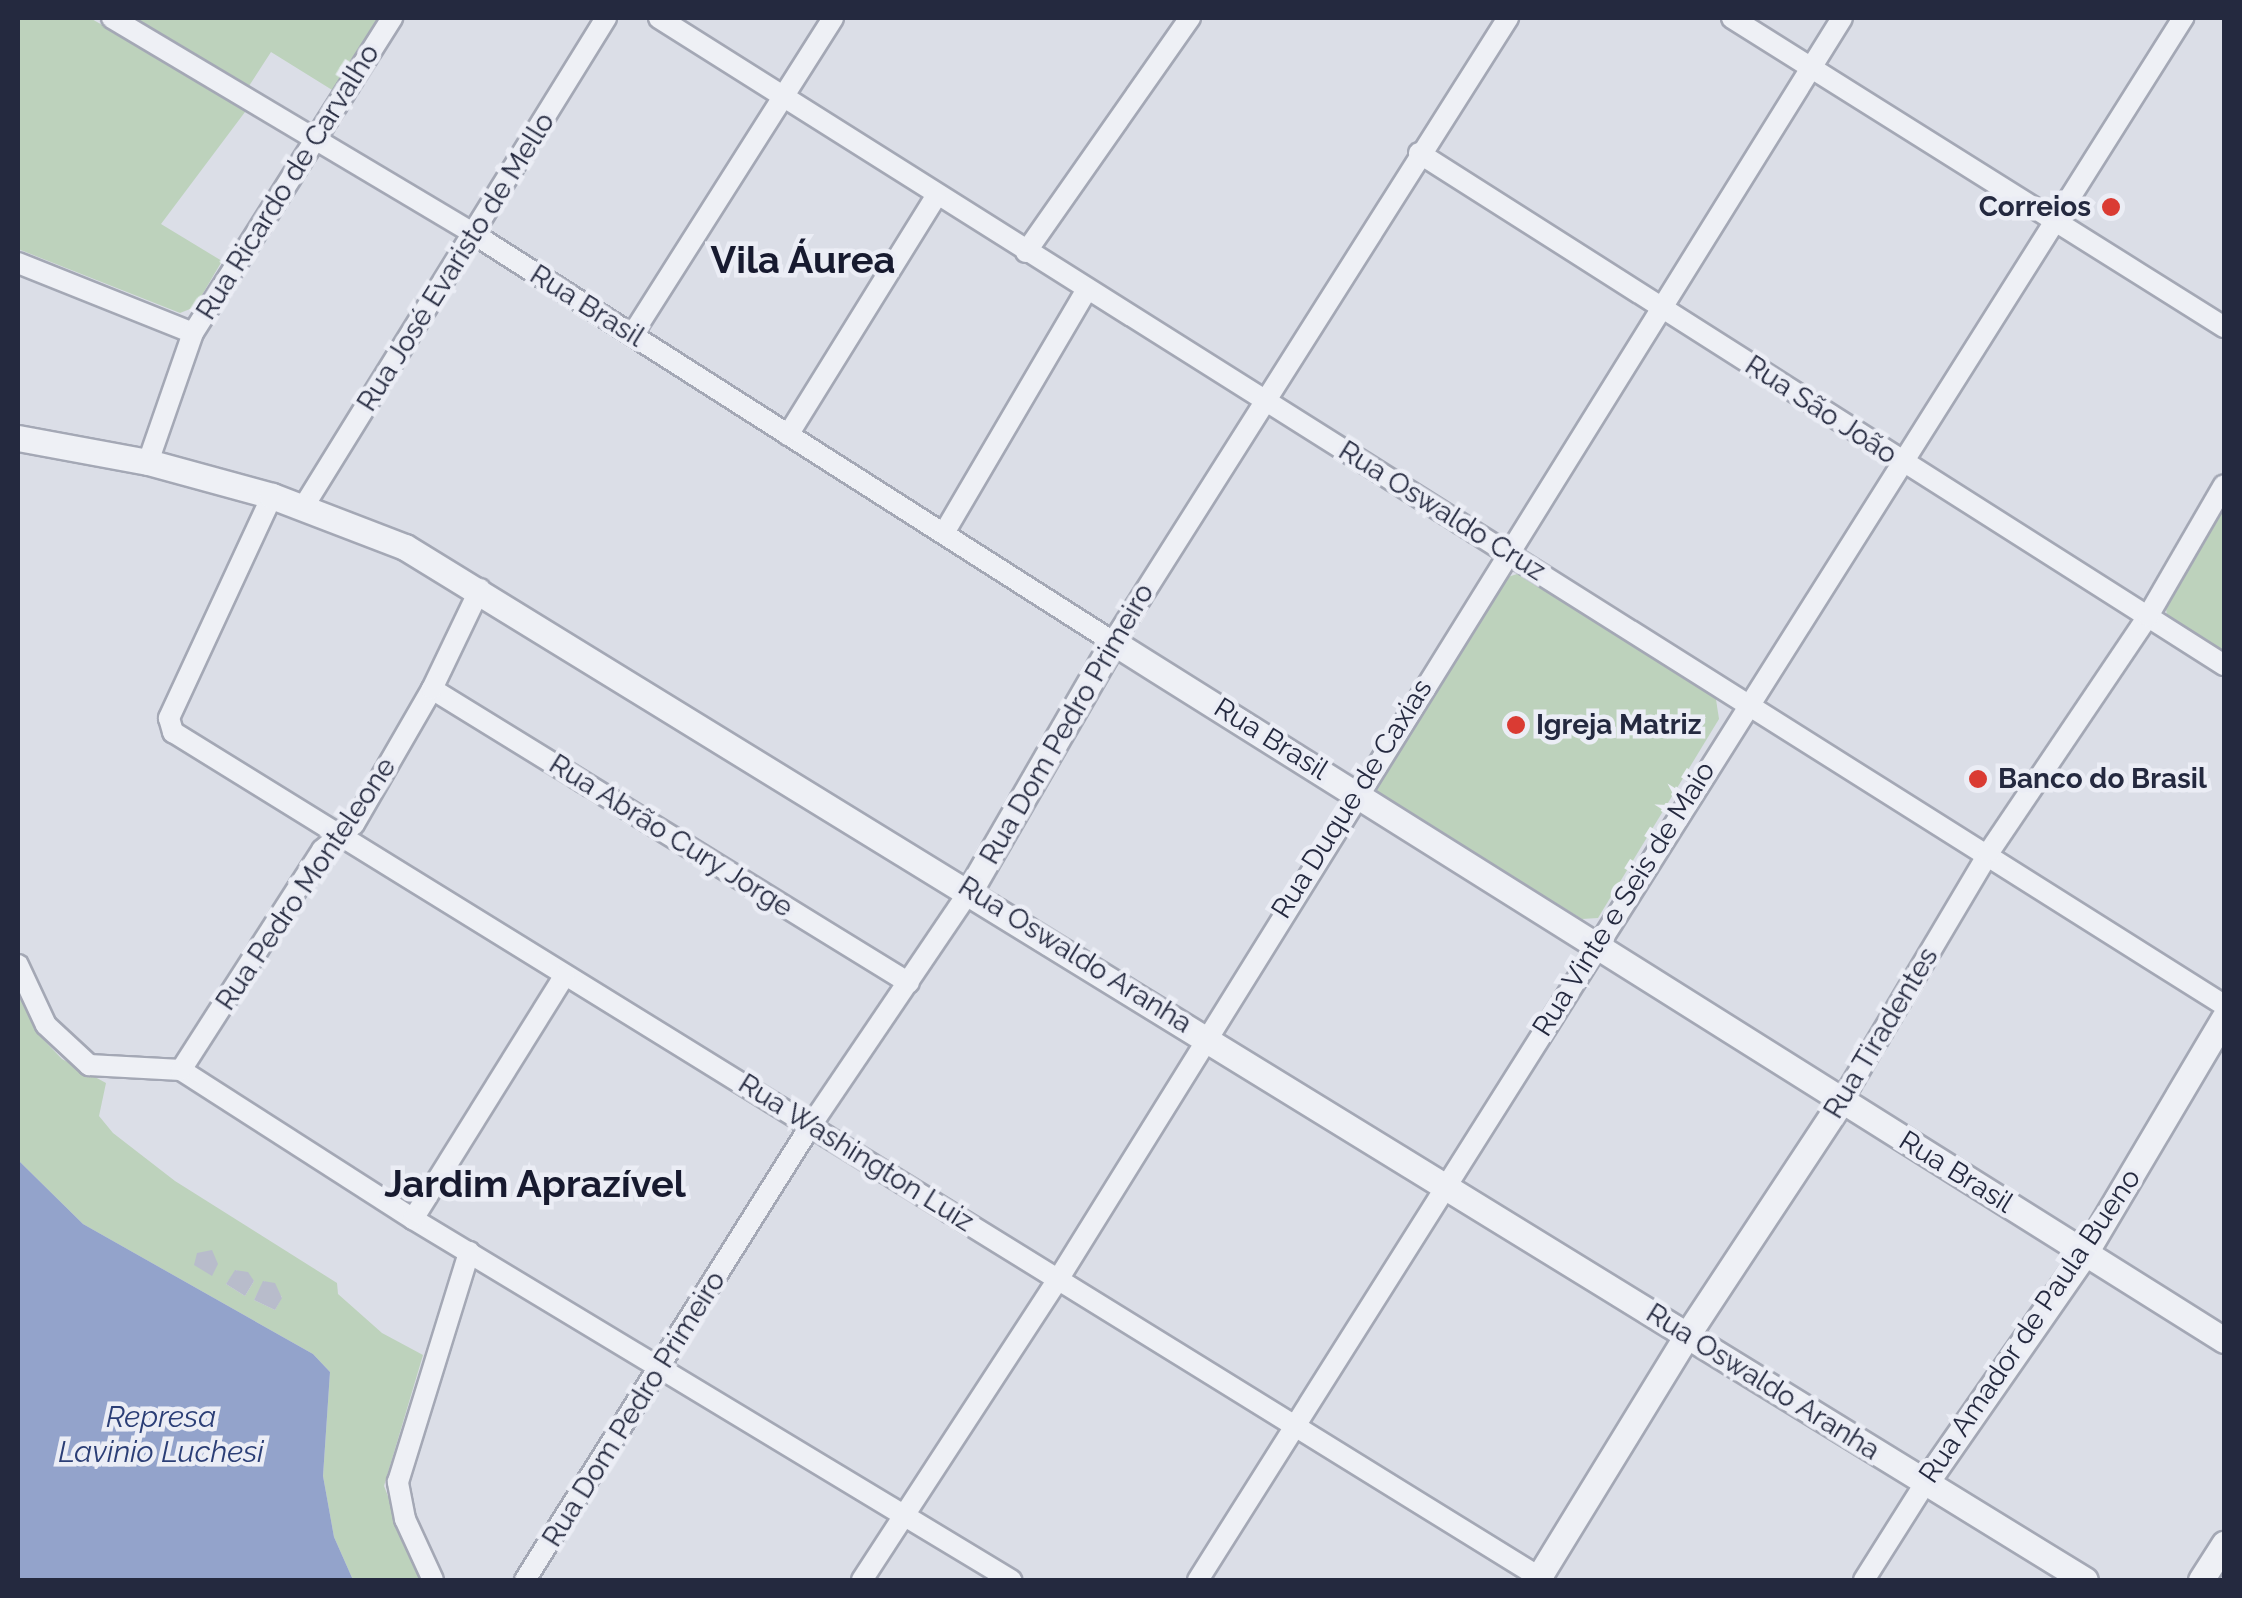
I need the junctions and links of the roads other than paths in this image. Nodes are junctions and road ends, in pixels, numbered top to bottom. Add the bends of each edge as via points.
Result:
1 (112, 18) edge
2 (392, 18) edge
3 (606, 18) edge
4 (659, 18) edge
5 (833, 18) edge
6 (1190, 18) edge
7 (1508, 18) edge
8 (1732, 18) edge
9 (1842, 18) edge
10 (2184, 18) edge
11 (1810, 68) junction
12 (782, 99) junction
13 (317, 141) junction
14 (1419, 153) junction
15 (936, 196) junction
16 (2053, 220) junction
17 (476, 236) junction
18 (1026, 252) junction
19 (18, 263) edge
20 (1086, 291) junction
21 (1659, 306) junction
22 (2224, 326) edge
23 (193, 332) junction
24 (632, 335) junction
25 (1265, 398) junction
26 (788, 435) junction
27 (18, 438) edge
28 (148, 462) junction
29 (1902, 462) junction
30 (2224, 485) edge
31 (272, 496) junction
32 (304, 506) junction
33 (944, 533) junction
34 (1506, 552) junction
35 (480, 590) junction
36 (2148, 616) junction
37 (1113, 642) junction
38 (2224, 665) edge
39 (432, 690) junction
40 (1746, 703) junction
41 (1356, 791) junction
42 (335, 837) junction
43 (1989, 852) junction
44 (970, 890) junction
45 (1595, 942) junction
46 (18, 966) edge
47 (564, 976) junction
48 (909, 982) junction
49 (2224, 1004) edge
50 (2224, 1018) edge
51 (1208, 1037) junction
52 (181, 1070) junction
53 (1842, 1100) junction
54 (812, 1126) junction
55 (1446, 1186) junction
56 (414, 1219) junction
57 (469, 1252) junction
58 (2085, 1254) junction
59 (1059, 1278) junction
60 (1687, 1334) junction
61 (2224, 1340) edge
62 (660, 1368) junction
63 (1294, 1424) junction
64 (1926, 1482) junction
65 (901, 1514) junction
66 (2224, 1544) edge
67 (1540, 1579) edge
68 (433, 1580) edge
69 (525, 1580) edge
70 (862, 1580) edge
71 (1011, 1580) edge
72 (1198, 1580) edge
73 (1864, 1580) edge
74 (2085, 1580) edge
75 (2202, 1580) edge

1 - 13 street, Rua Brasil
2 - 13 street, Rua Ricardo de Carvalho
3 - 17 street, Rua José Evaristo de Mello
4 - 12 street, Rua Oswaldo Cruz
5 - 12 street
6 - 18 street
7 - 14 street, Rua Dom Pedro Primeiro
8 - 11 street
9 - 11 street, Rua Duque de Caxias
10 - 16 street, Rua Vinte e Seis de Maio
11 - 16 street
11 - 21 street, Rua Duque de Caxias
12 - 15 street, Rua Oswaldo Cruz
12 - 24 street
13 - 17 street, Rua Brasil
13 - 23 street, Rua Ricardo de Carvalho
14 - 21 street, Rua São João
14 - 25 street, Rua Dom Pedro Primeiro
15 - 18 street, Rua Oswaldo Cruz
15 - 26 street
16 - 22 street
16 - 29 street, Rua Vinte e Seis de Maio
17 - 24 street, Rua Brasil
17 - 32 street, Rua José Evaristo de Mello
18 - 20 street, Rua Oswaldo Cruz
19 - 23 street
20 - 25 street, Rua Oswaldo Cruz
20 - 33 street
21 - 29 street, Rua São João
21 - 34 street, Rua Duque de Caxias
23 - 28 street, Rua Ricardo de Carvalho
24 - 26 street, Rua Brasil
25 - 34 street, Rua Oswaldo Cruz
25 - 37 street, Rua Dom Pedro Primeiro
26 - 33 street, Rua Brasil
27 - 28 street, Rua Oswaldo Aranha
28 - 31 street, Rua Oswaldo Aranha
29 - 36 street, Rua São João
29 - 40 street, Rua Vinte e Seis de Maio
30 - 36 street, Rua Tiradentes
31 - 32 street, Rua Oswaldo Aranha
31 - 42 street, Rua Washington Luiz via 168,725
32 - 35 street, Rua Oswaldo Aranha via 405,547
33 - 37 street, Rua Brasil
34 - 40 street, Rua Oswaldo Cruz
34 - 41 street, Rua Duque de Caxias
35 - 39 street, Rua Pedro Monteleone
35 - 44 street, Rua Oswaldo Aranha
36 - 38 street, Rua São João
36 - 43 street, Rua Tiradentes
37 - 41 street, Rua Brasil
37 - 44 street, Rua Dom Pedro Primeiro
39 - 42 street, Rua Pedro Monteleone via 354,824
39 - 48 street, Rua Abrão Cury Jorge
40 - 43 street, Rua Oswaldo Cruz
40 - 45 street, Rua Vinte e Seis de Maio
41 - 45 street, Rua Brasil
41 - 51 street, Rua Duque de Caxias
42 - 47 street, Rua Washington Luiz
42 - 52 street, Rua Pedro Monteleone
43 - 49 street, Rua Oswaldo Cruz
43 - 53 street, Rua Tiradentes
44 - 48 street, Rua Dom Pedro Primeiro
44 - 51 street, Rua Oswaldo Aranha
45 - 53 street, Rua Brasil
45 - 55 street, Rua Vinte e Seis de Maio
46 - 52 street via 46,1025 90,1065
47 - 54 street, Rua Washington Luiz
47 - 56 street
48 - 54 street, Rua Dom Pedro Primeiro
50 - 58 street, Rua Amador de Paula Bueno
51 - 55 street, Rua Oswaldo Aranha
51 - 59 street, Rua Duque de Caxias
52 - 56 street
53 - 58 street, Rua Brasil
53 - 60 street, Rua Tiradentes
54 - 59 street, Rua Washington Luiz
54 - 62 street, Rua Dom Pedro Primeiro
55 - 60 street, Rua Oswaldo Aranha
55 - 63 street, Rua Vinte e Seis de Maio
56 - 57 street
57 - 62 street
57 - 68 street via 398,1482 404,1519
58 - 61 street, Rua Brasil
58 - 64 street, Rua Amador de Paula Bueno
59 - 63 street, Rua Washington Luiz
59 - 65 street, Rua Duque de Caxias
60 - 64 street, Rua Oswaldo Aranha
60 - 67 street, Rua Tiradentes
62 - 65 street
62 - 69 street, Rua Dom Pedro Primeiro
63 - 67 street, Rua Washington Luiz
63 - 72 street, Rua Vinte e Seis de Maio
64 - 73 street, Rua Amador de Paula Bueno
64 - 74 street, Rua Oswaldo Aranha
65 - 70 street, Rua Duque de Caxias
65 - 71 street
66 - 75 street

